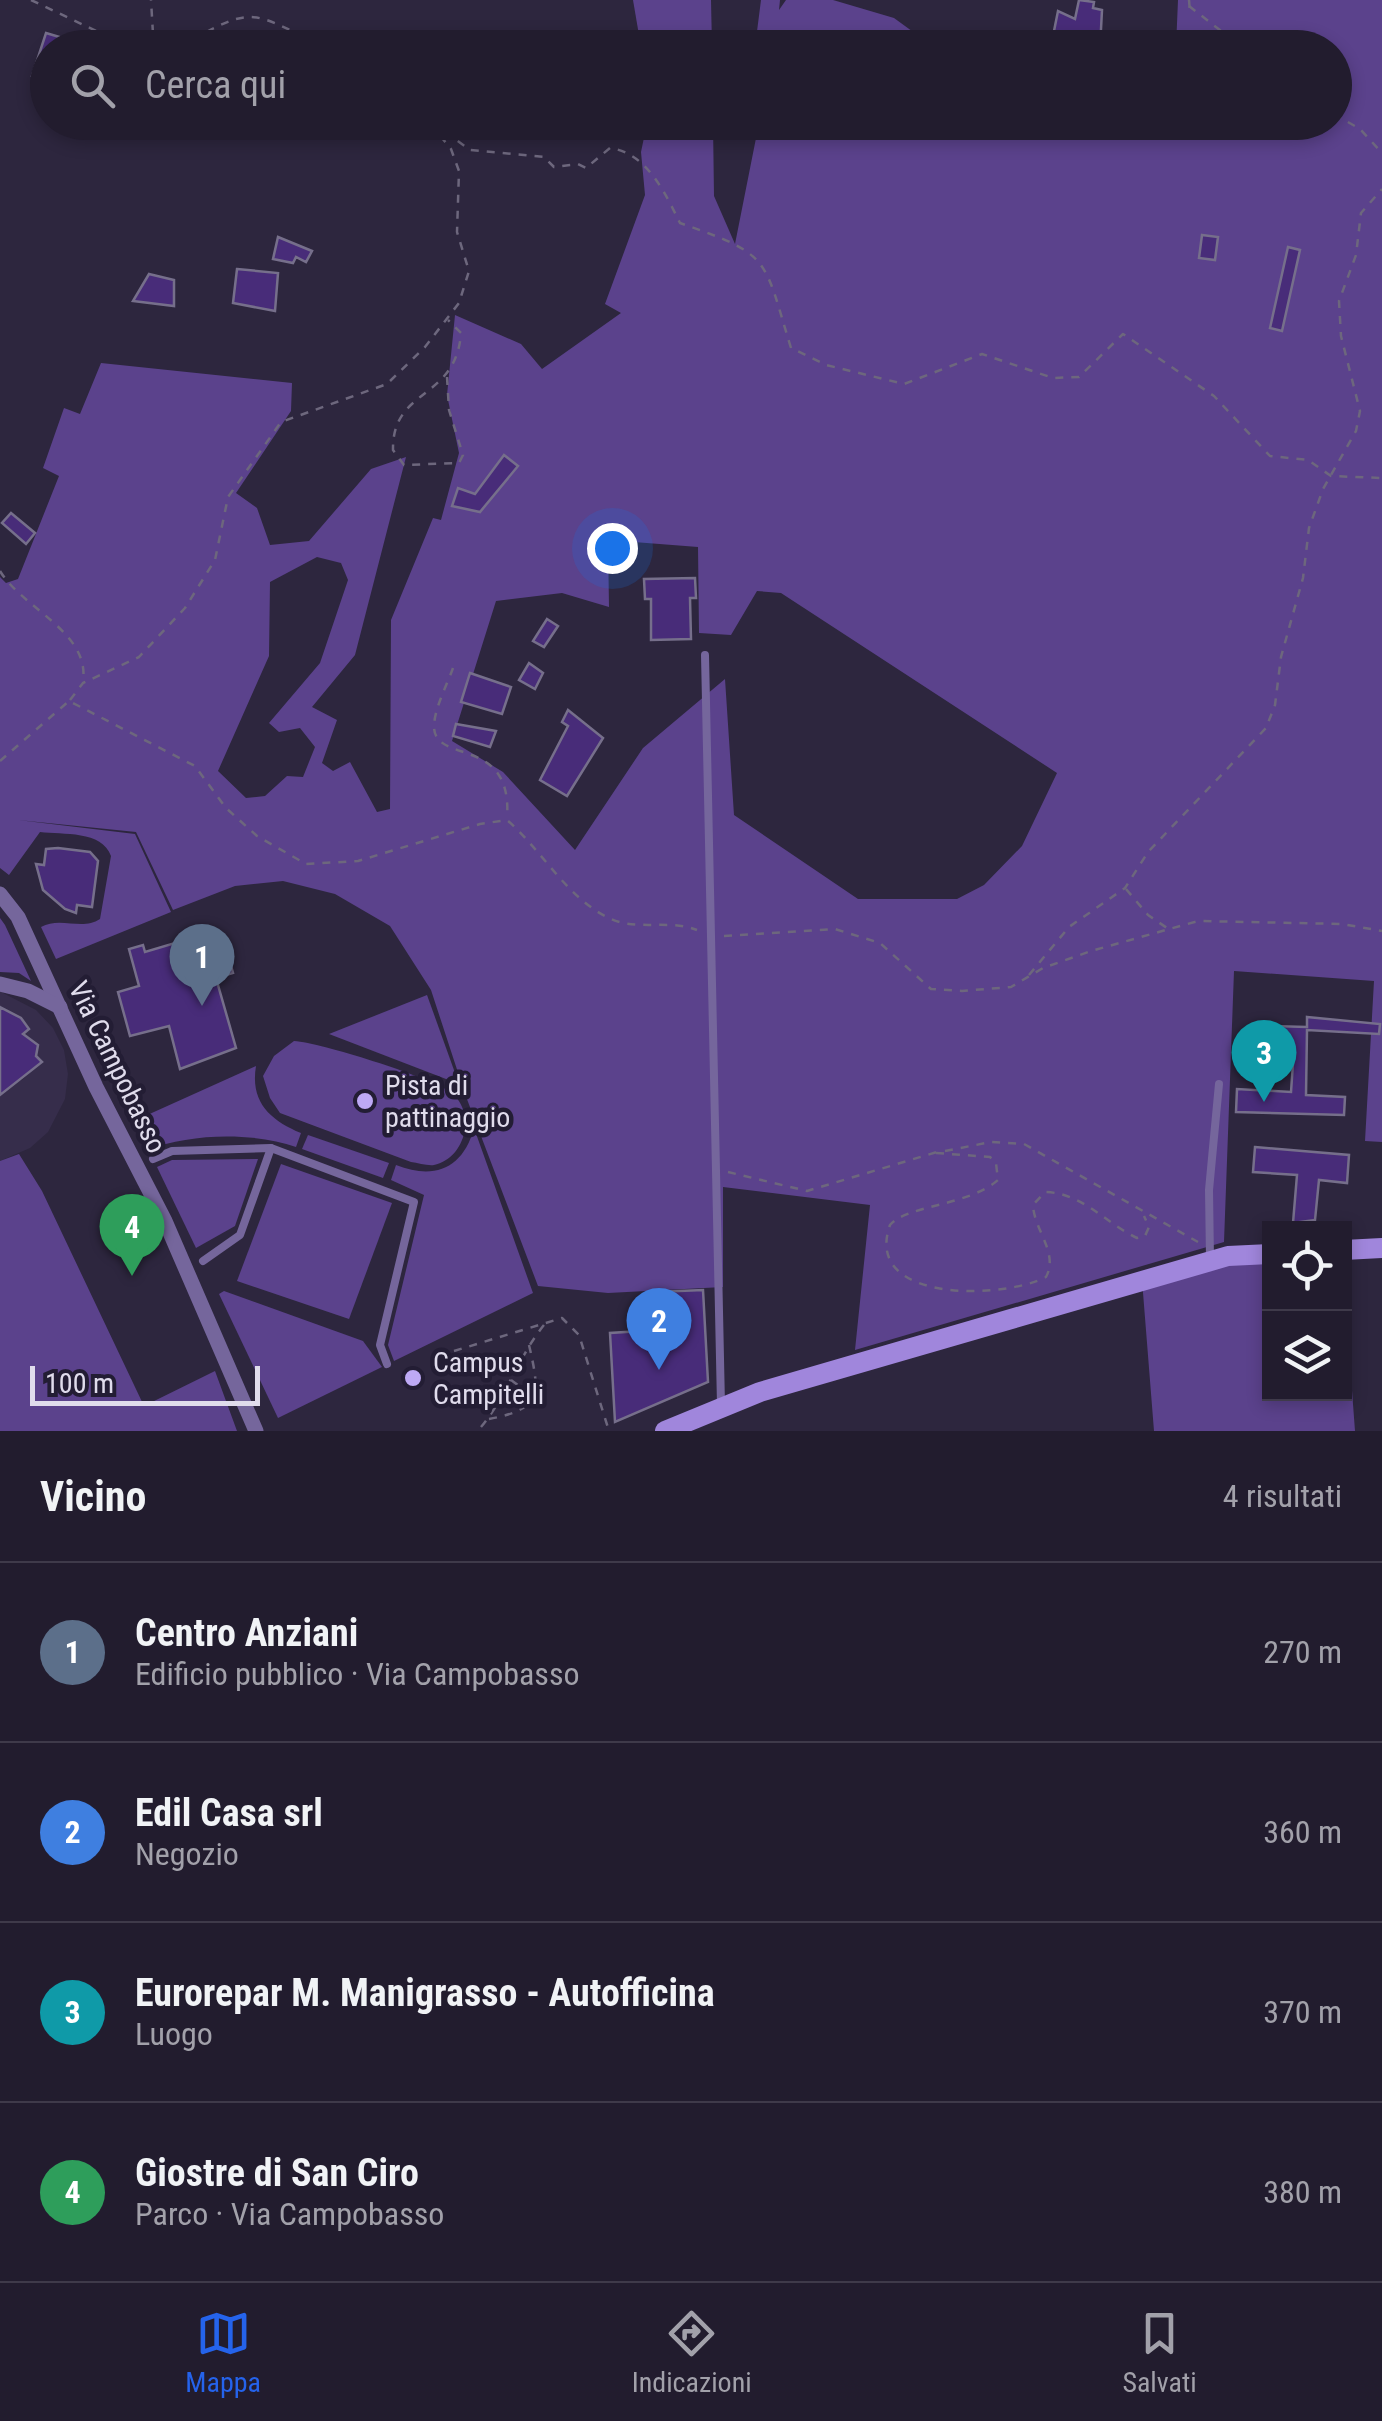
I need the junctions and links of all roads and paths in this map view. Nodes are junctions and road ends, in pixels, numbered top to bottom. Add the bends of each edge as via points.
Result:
1 (30, 0) edge
2 (151, 0) edge
3 (1189, 3) edge
4 (1190, 12) dead end
5 (94, 30) edge
6 (153, 30) edge
7 (211, 30) edge
8 (292, 30) edge
9 (1221, 30) edge
10 (1352, 125) edge
11 (442, 140) edge
12 (456, 140) edge
13 (1382, 154) edge
14 (1382, 189) edge
15 (447, 320) junction
16 (447, 377) junction
17 (1331, 476) junction
18 (1382, 478) edge
19 (0, 571) edge
20 (705, 655) dead end
21 (452, 668) dead end
22 (83, 683) junction
23 (69, 701) junction
24 (0, 761) edge
25 (507, 820) junction
26 (1125, 888) junction
27 (0, 894) edge
28 (1170, 930) junction
29 (1382, 931) edge
30 (710, 934) junction
31 (1025, 980) junction
32 (0, 984) edge
33 (60, 1007) junction
34 (1218, 1084) dead end
35 (271, 1148) junction
36 (936, 1152) junction
37 (153, 1159) joint
38 (714, 1166) junction
39 (138, 1167) junction
40 (1144, 1216) junction
41 (1382, 1248) edge
42 (1352, 1250) edge
43 (1209, 1254) junction
44 (1262, 1254) edge
45 (203, 1261) joint
46 (187, 1270) junction
47 (213, 1282) dead end
48 (197, 1291) junction
49 (545, 1324) junction
50 (529, 1344) junction
51 (454, 1351) dead end
52 (387, 1364) dead end
53 (511, 1380) junction
54 (534, 1397) junction
55 (721, 1408) junction
56 (488, 1419) junction
57 (480, 1427) dead end
58 (256, 1431) edge
59 (609, 1431) edge
60 (665, 1431) edge

1 - 5 path
2 - 6 path
3 - 4 path
3 - 9 path
7 - 8 path via 236,16 262,16
10 - 13 path
11 - 15 path via 457,162 457,232 469,271
12 - 17 path via 470,150 544,157 554,167 586,168 610,148 622,150 658,179 680,223 740,244 766,268 791,348 826,365 904,384 982,354 1053,378 1079,377 1123,334 1214,396 1270,456 1308,460
14 - 17 path via 1362,212 1339,301 1360,411
15 - 16 path via 461,333
15 - 22 path via 387,384 281,422 228,496 215,560 195,594 139,658
16 - 16 path via 395,425 393,450 404,465 449,466 463,455
17 - 18 path
17 - 26 path via 1309,528 1266,728 1175,822
19 - 22 path via 83,658
20 - 30 lane
21 - 25 path via 434,724 436,738 489,760 502,779
22 - 23 path
23 - 24 path
23 - 25 path via 195,766 257,836 306,864 358,861
25 - 30 path via 574,893 610,918
26 - 28 path
26 - 31 path via 1068,927
27 - 33 street, Via Campobasso via 18,917
28 - 29 path via 1215,920
28 - 31 path via 1090,951
30 - 31 path via 835,929 880,943 931,989 1010,988
30 - 38 lane
32 - 33 street
33 - 39 street, Via Campobasso
34 - 43 lane
35 - 37 lane via 172,1151
35 - 45 lane via 240,1235
35 - 52 lane via 414,1202 380,1346
36 - 38 path via 807,1191
36 - 40 path via 1024,1144 1126,1198
36 - 40 path via 990,1157 998,1180 971,1198 905,1214 890,1225 886,1252 893,1268 927,1287 1002,1288 1046,1277 1051,1257 1033,1205 1045,1192 1082,1202 1138,1238 1149,1227
37 - 39 street
38 - 55 lane
39 - 46 street, Via Campobasso
40 - 43 path
41 - 42 main road
43 - 44 main road
43 - 55 main road
45 - 46 street
46 - 48 street, Via Campobasso
47 - 48 street
48 - 58 street, Via Campobasso
49 - 50 path
49 - 51 path
49 - 59 path via 562,1318 578,1336
50 - 53 path
50 - 54 path via 538,1386
53 - 54 path
53 - 56 path
54 - 56 path via 514,1414
55 - 60 main road
56 - 57 path

